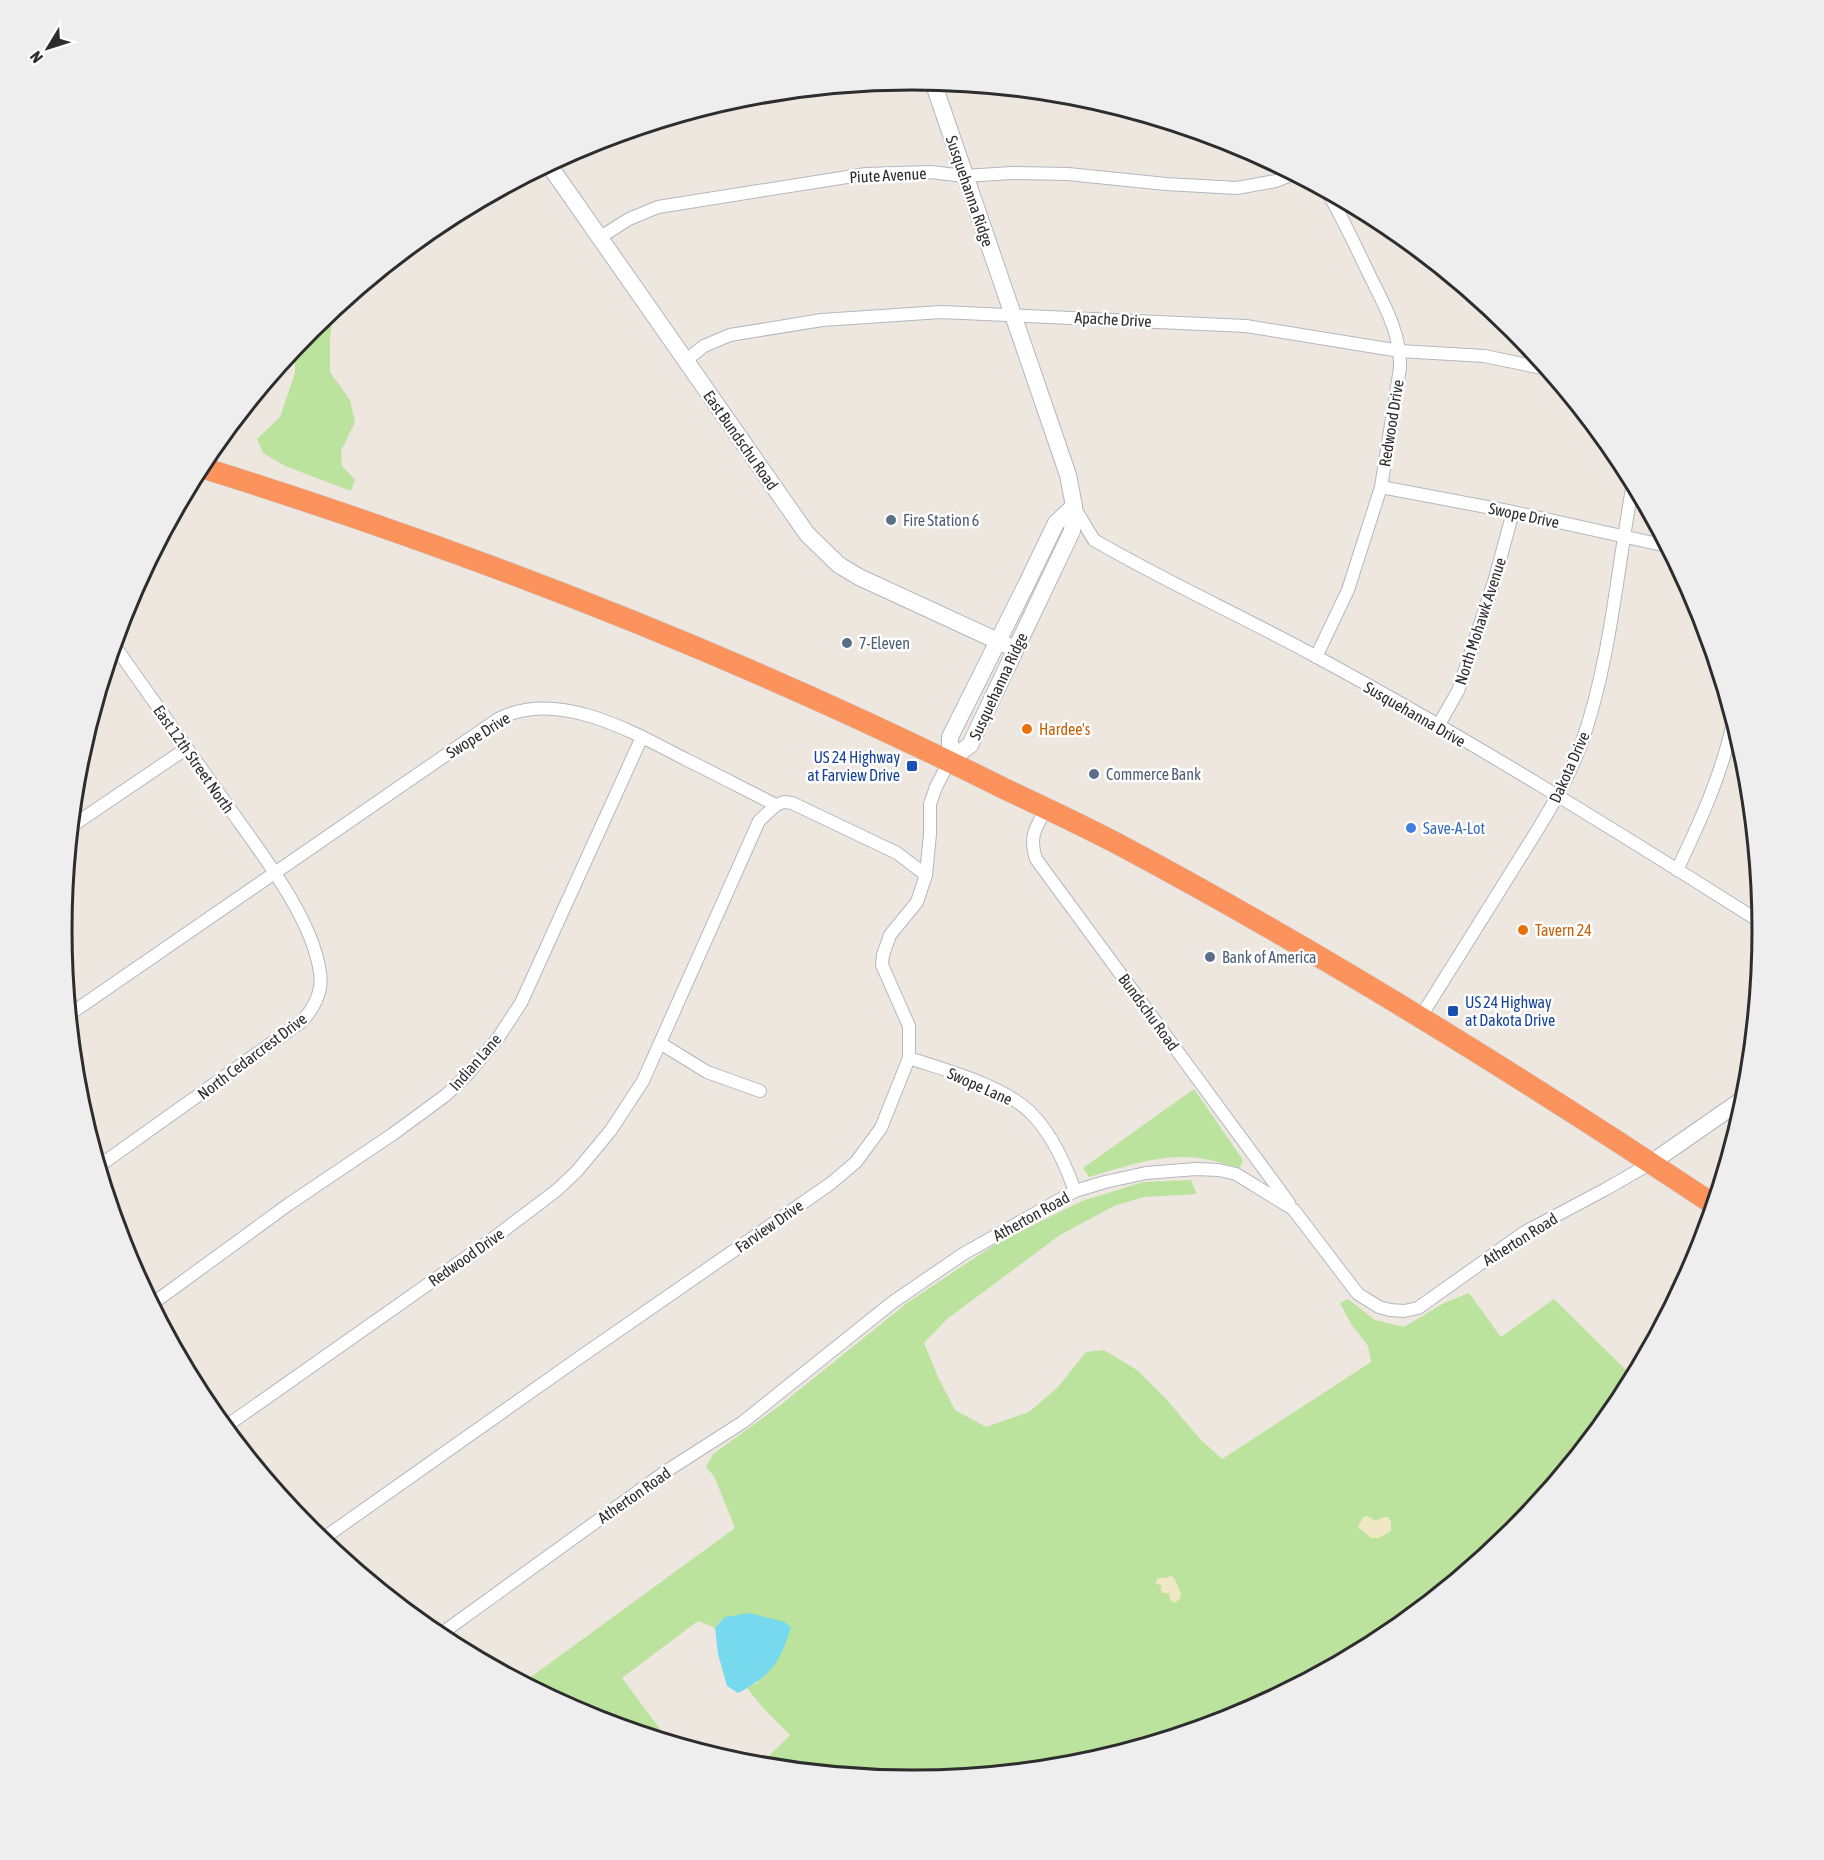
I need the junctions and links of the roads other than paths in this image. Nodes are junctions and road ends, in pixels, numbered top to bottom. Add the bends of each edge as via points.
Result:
1 (936, 91) edge
2 (553, 171) edge
3 (964, 176) junction
4 (1285, 177) edge
5 (1335, 205) edge
6 (599, 238) junction
7 (1013, 314) junction
8 (1400, 351) junction
9 (685, 361) junction
10 (1535, 367) edge
11 (210, 470) edge
12 (1381, 487) junction
13 (1631, 496) edge
14 (1074, 506) junction
15 (1513, 512) junction
16 (1623, 536) junction
17 (1657, 544) edge
18 (998, 642) junction
19 (1015, 649) junction
20 (120, 653) edge
21 (1316, 657) junction
22 (976, 685) junction
23 (993, 694) junction
24 (1438, 726) junction
25 (642, 737) junction
26 (1729, 737) edge
27 (187, 748) junction
28 (950, 760) junction
29 (1557, 796) junction
30 (776, 805) junction
31 (1046, 809) junction
32 (79, 821) edge
33 (1677, 870) junction
34 (275, 873) junction
35 (926, 875) junction
36 (1752, 916) edge
37 (76, 1010) edge
38 (1420, 1018) junction
39 (660, 1043) junction
40 (909, 1058) junction
41 (760, 1091) dead end
42 (1733, 1106) edge
43 (105, 1162) edge
44 (1651, 1163) junction
45 (1075, 1191) junction
46 (1707, 1200) edge
47 (1293, 1209) junction
48 (158, 1300) edge
49 (232, 1422) edge
50 (329, 1534) edge
51 (447, 1629) edge

1 - 3 street, Susquehanna Ridge
2 - 6 street, East Bundschu Road
3 - 4 street, Piute Avenue via 1068,174 1237,188
3 - 6 street, Piute Avenue via 931,172 866,174 658,207
3 - 7 street, Susquehanna Ridge
5 - 8 street, Redwood Drive via 1395,327
6 - 9 street, East Bundschu Road
7 - 8 street, Apache Drive via 1246,326
7 - 9 street, Apache Drive via 941,312 822,320 730,335 704,346
7 - 14 street, Susquehanna Ridge via 1068,474
8 - 10 street, Apache Drive via 1484,356
8 - 12 street, Redwood Drive
9 - 18 street, East Bundschu Road via 807,534 824,552 859,577
11 - 28 highway via 294,496 556,590 754,671
12 - 15 street, Swope Drive
12 - 21 street, Redwood Drive via 1348,590
13 - 16 street, Dakota Drive
14 - 18 street, Susquehanna Ridge via 1056,523
14 - 19 street, Susquehanna Ridge via 1072,531
14 - 21 street, Susquehanna Drive via 1094,540
15 - 16 street, Swope Drive
15 - 24 street, North Mohawk Avenue via 1458,691
16 - 17 street, Swope Drive
16 - 29 street, Dakota Drive via 1596,695 1581,744
18 - 19 street, East Bundschu Road
18 - 22 street, Susquehanna Ridge
19 - 23 street, Susquehanna Ridge
20 - 27 street, East 12th Street North
21 - 24 street, Susquehanna Drive
22 - 23 street
22 - 28 street, Susquehanna Ridge via 950,737
23 - 28 street, Susquehanna Ridge via 970,745
24 - 29 street, Susquehanna Drive
25 - 30 street, Swope Drive
25 - 34 street, Swope Drive via 610,722 573,712 533,708 510,713
25 - 48 street, Indian Lane via 521,1003 466,1076 393,1134
26 - 33 street via 1706,808
27 - 32 street
27 - 34 street, East 12th Street North
28 - 31 highway
28 - 35 street, Farview Drive via 930,804
29 - 33 street, Susquehanna Drive
29 - 38 street, Dakota Drive
30 - 35 street, Swope Drive via 792,803 897,853
30 - 39 street, Redwood Drive via 759,821
31 - 38 highway via 1255,919
31 - 47 street, Bundschu Road via 1033,833 1036,859
33 - 36 street, Susquehanna Drive
34 - 37 street, Swope Drive
34 - 43 street, North Cedarcrest Drive via 303,921 318,962 321,975 316,1003 301,1022
35 - 40 street, Farview Drive via 917,902 890,935 882,965 909,1026
38 - 44 highway
39 - 41 street via 706,1072
39 - 49 street, Redwood Drive via 643,1082 611,1130 557,1190
40 - 45 street, Swope Lane via 989,1087 1024,1107 1049,1135
40 - 50 street, Farview Drive via 880,1128 856,1162 830,1184
42 - 44 street
44 - 46 highway
44 - 47 street, Atherton Road via 1525,1232 1418,1308 1404,1311 1379,1307 1358,1294
45 - 47 street, Atherton Road via 1146,1173 1219,1170 1236,1174
45 - 51 street, Atherton Road via 963,1254 892,1302 743,1422 664,1472

